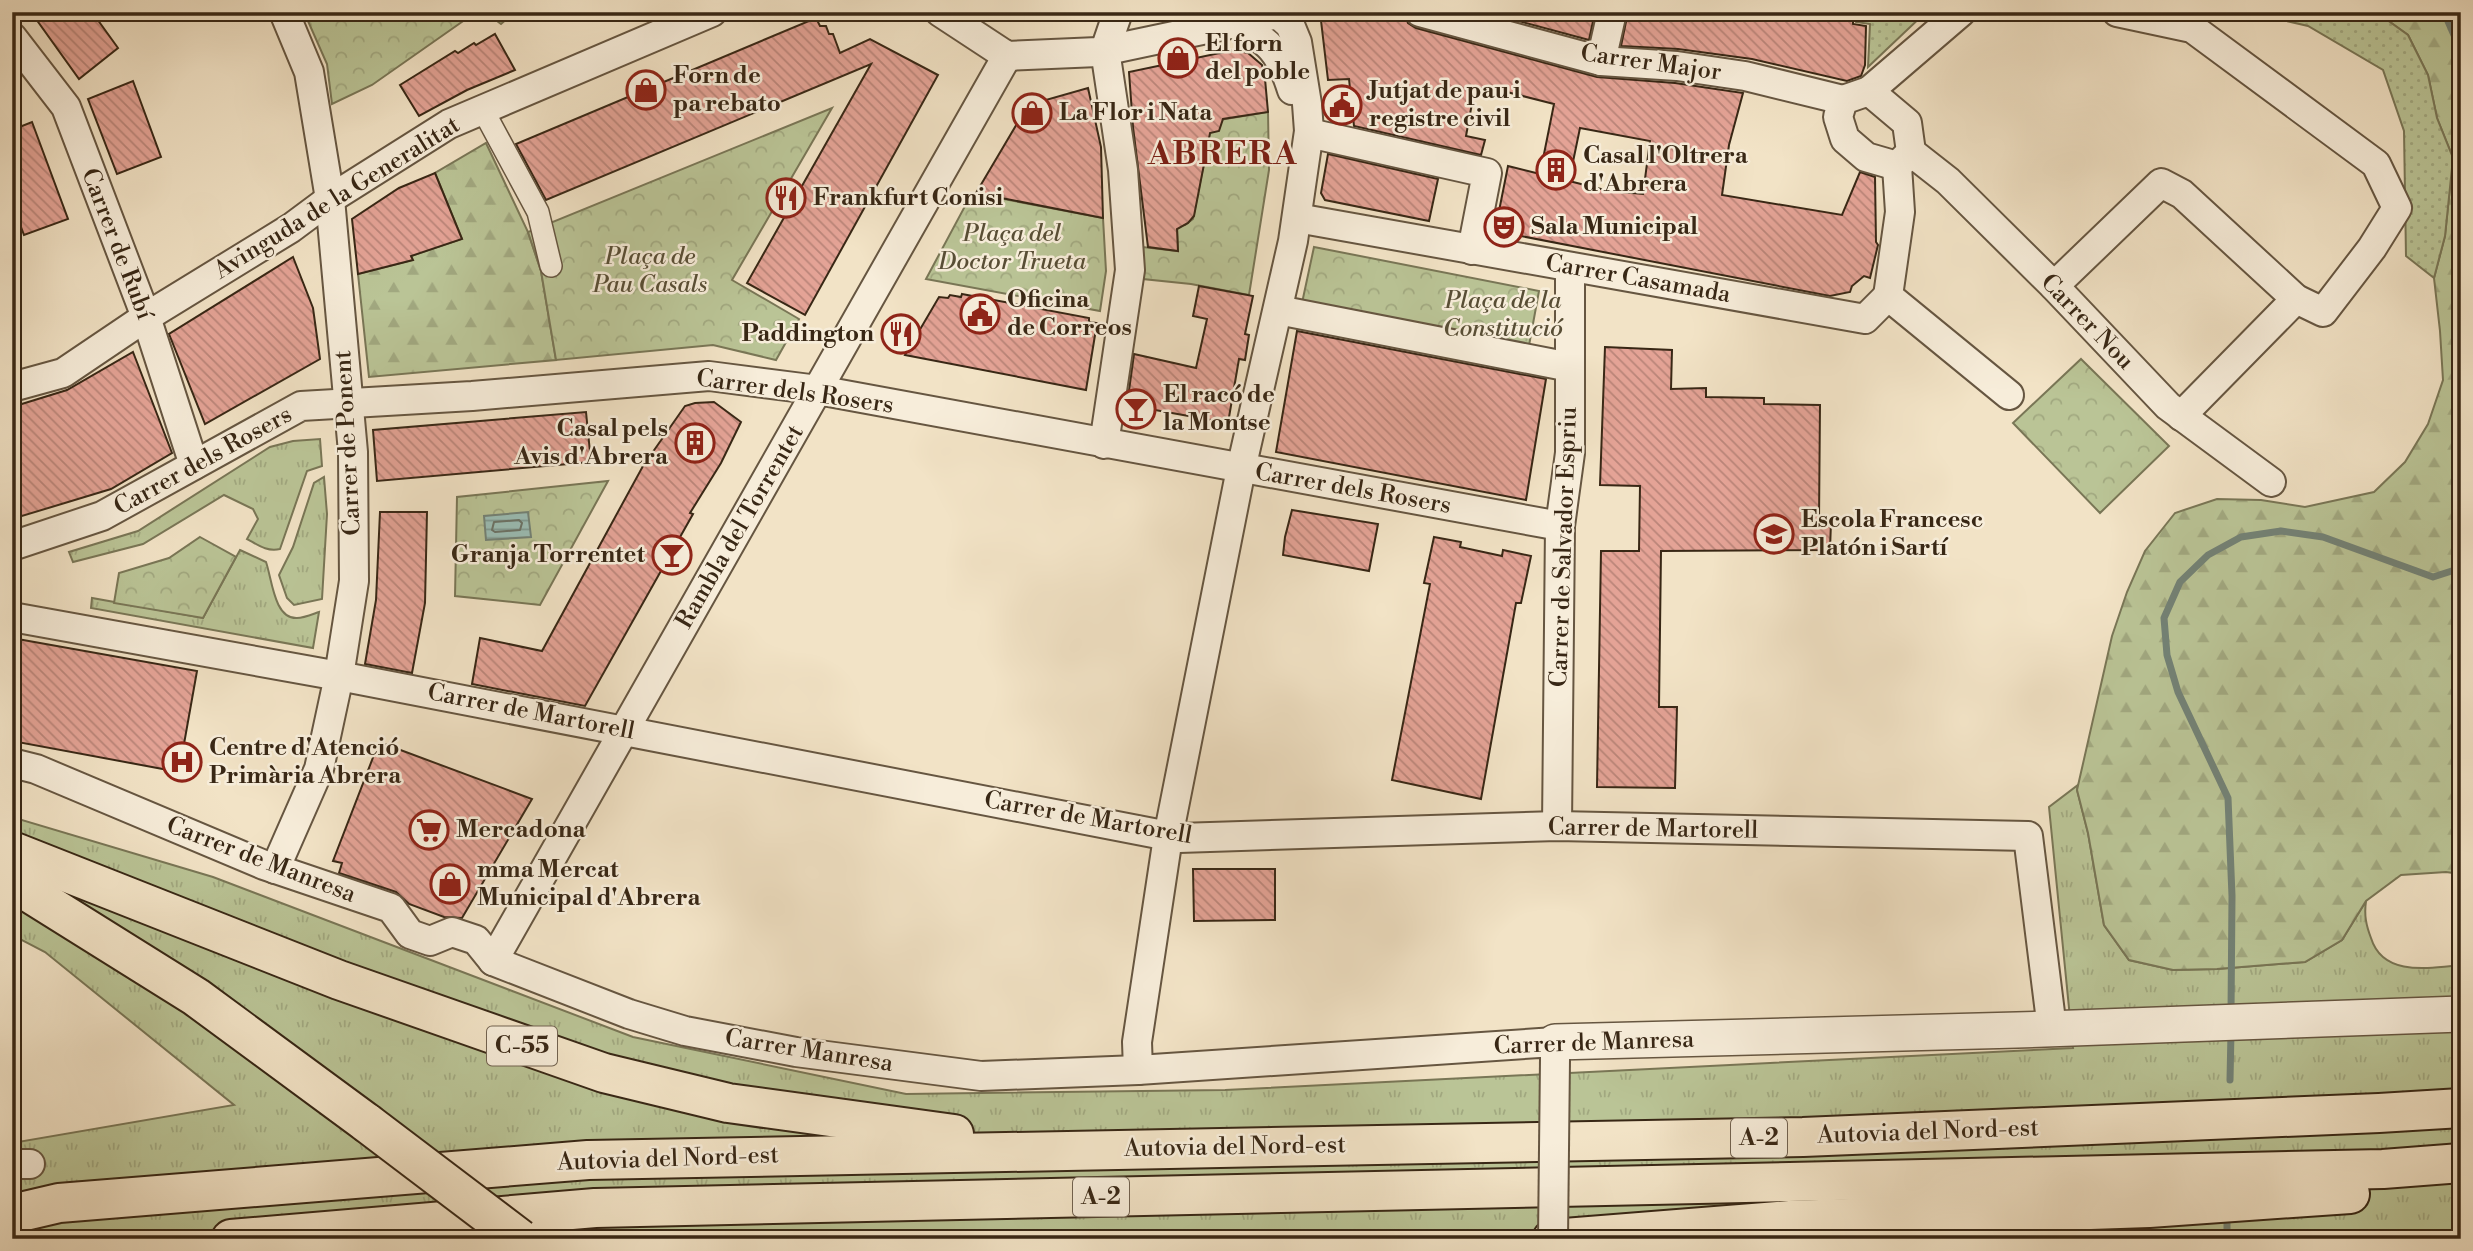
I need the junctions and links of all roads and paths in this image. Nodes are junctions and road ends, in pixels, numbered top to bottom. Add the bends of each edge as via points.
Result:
1 (284, 12) edge
2 (712, 12) edge
3 (940, 12) edge
4 (1118, 12) edge
5 (1420, 12) edge
6 (1612, 12) edge
7 (1961, 12) edge
8 (2117, 12) edge
9 (1278, 13) edge
10 (1234, 23) junction
11 (12, 37) edge
12 (1105, 50) junction
13 (1279, 55) junction
14 (1007, 56) junction
15 (1601, 61) junction
16 (1856, 95) junction
17 (483, 110) junction
18 (1309, 133) junction
19 (1904, 159) junction
20 (1303, 173) junction
21 (330, 199) junction
22 (1297, 218) junction
23 (1472, 250) junction
24 (551, 266) dead end
25 (1570, 267) junction
26 (2054, 286) junction
27 (1888, 296) junction
28 (2296, 299) junction
29 (1278, 310) junction
30 (146, 317) junction
31 (1865, 319) junction
32 (1940, 339) junction
33 (1570, 367) junction
34 (12, 387) edge
35 (818, 390) junction
36 (2009, 395) dead end
37 (349, 404) junction
38 (2181, 416) junction
39 (1104, 444) junction
40 (194, 465) junction
41 (1241, 469) junction
42 (2271, 482) dead end
43 (1560, 526) junction
44 (12, 546) edge
45 (12, 617) edge
46 (339, 676) junction
47 (624, 730) junction
48 (12, 763) edge
49 (1557, 826) junction
50 (1168, 836) junction
51 (12, 851) edge
52 (275, 869) junction
53 (12, 882) edge
54 (493, 961) junction
55 (2461, 1014) edge
56 (2052, 1029) junction
57 (1555, 1051) junction
58 (1138, 1070) junction
59 (2461, 1108) edge
60 (1057, 1150) junction
61 (2461, 1163) edge
62 (2461, 1180) edge
63 (12, 1203) edge
64 (59, 1203) junction
65 (12, 1214) edge
66 (232, 1239) edge
67 (520, 1239) edge
68 (1553, 1239) edge

1 - 21 street, Carrer de Ponent via 309,72
2 - 17 street, Avinguda de la Generalitat
3 - 14 street
4 - 12 street
5 - 15 street, Carrer Major
6 - 15 street
7 - 16 street
8 - 28 street via 2192,28 2376,164 2397,208 2323,312
9 - 10 street
9 - 13 street via 1273,28
9 - 18 street via 1290,25 1297,43
10 - 12 street
10 - 13 street via 1256,34
11 - 30 street, Carrer de Rubí via 66,107
12 - 14 street
12 - 39 street via 1123,170 1130,270
13 - 20 street via 1292,88
14 - 35 street, Rambla del Torrentet
15 - 16 street, Carrer Major via 1677,66
16 - 19 street via 1907,123
16 - 19 street via 1838,117 1845,139 1867,157
17 - 21 street, Avinguda de la Generalitat via 449,124
17 - 24 street via 538,212
18 - 20 street
18 - 23 street via 1486,173
19 - 26 street, Carrer Nou via 1948,181
19 - 27 street
20 - 22 street
21 - 30 street, Avinguda de la Generalitat
21 - 37 street, Carrer de Ponent
22 - 23 street, Carrer Casamada
22 - 29 street
23 - 25 street, Carrer Casamada
25 - 31 street, Carrer Casamada
25 - 33 street, Carrer de Salvador Espriu
26 - 28 street via 2161,183 2182,194
26 - 38 street, Carrer Nou
27 - 31 street
27 - 32 street
28 - 38 street
29 - 33 street
29 - 41 street
30 - 34 street, Avinguda de la Generalitat via 63,373
30 - 40 street, Carrer de Rubí
31 - 32 street, Carrer Casamada
32 - 36 street
33 - 43 street, Carrer de Salvador Espriu via 1570,453
35 - 37 street, Carrer dels Rosers via 709,376
35 - 39 street, Carrer dels Rosers
35 - 47 street, Rambla del Torrentet
37 - 40 street, Carrer dels Rosers via 301,406
37 - 46 street, Carrer de Ponent via 354,581
38 - 42 street, Carrer Nou
39 - 41 street, Carrer dels Rosers
40 - 44 street, Carrer dels Rosers via 102,516
41 - 43 street, Carrer dels Rosers
41 - 50 street
43 - 49 street, Carrer de Salvador Espriu
45 - 46 street, Carrer de Martorell
46 - 47 street, Carrer de Martorell
46 - 52 street, Carrer de Ponent via 318,769
47 - 50 street, Carrer de Martorell
47 - 54 street, Rambla del Torrentet
48 - 52 street, Carrer de Manresa
49 - 50 street, Carrer de Martorell
49 - 56 street, Carrer de Martorell via 2028,836
50 - 58 street via 1137,1042
51 - 60 highway, C-55 via 339,980 604,1073 729,1103
52 - 54 street, Carrer de Manresa via 391,908 410,934 430,941 452,932 476,940
53 - 67 highway, bridge via 196,998
54 - 58 street, Carrer Manresa via 685,1031 796,1052 981,1076
55 - 56 street, Carrer de Manresa
56 - 57 street, Carrer de Manresa
57 - 58 street, Carrer de Manresa
57 - 68 street, bridge
59 - 60 highway, Autovia del Nord-est / A-2 via 1803,1137
60 - 64 highway, Autovia del Nord-est / A-2 via 588,1160
61 - 66 highway, Autovia del Nord-est / A-2 via 2369,1169 594,1208
62 - 68 highway via 2380,1192 2149,1208 1790,1220
63 - 64 highway
64 - 65 highway, Autovia del Nord-est / A-2

